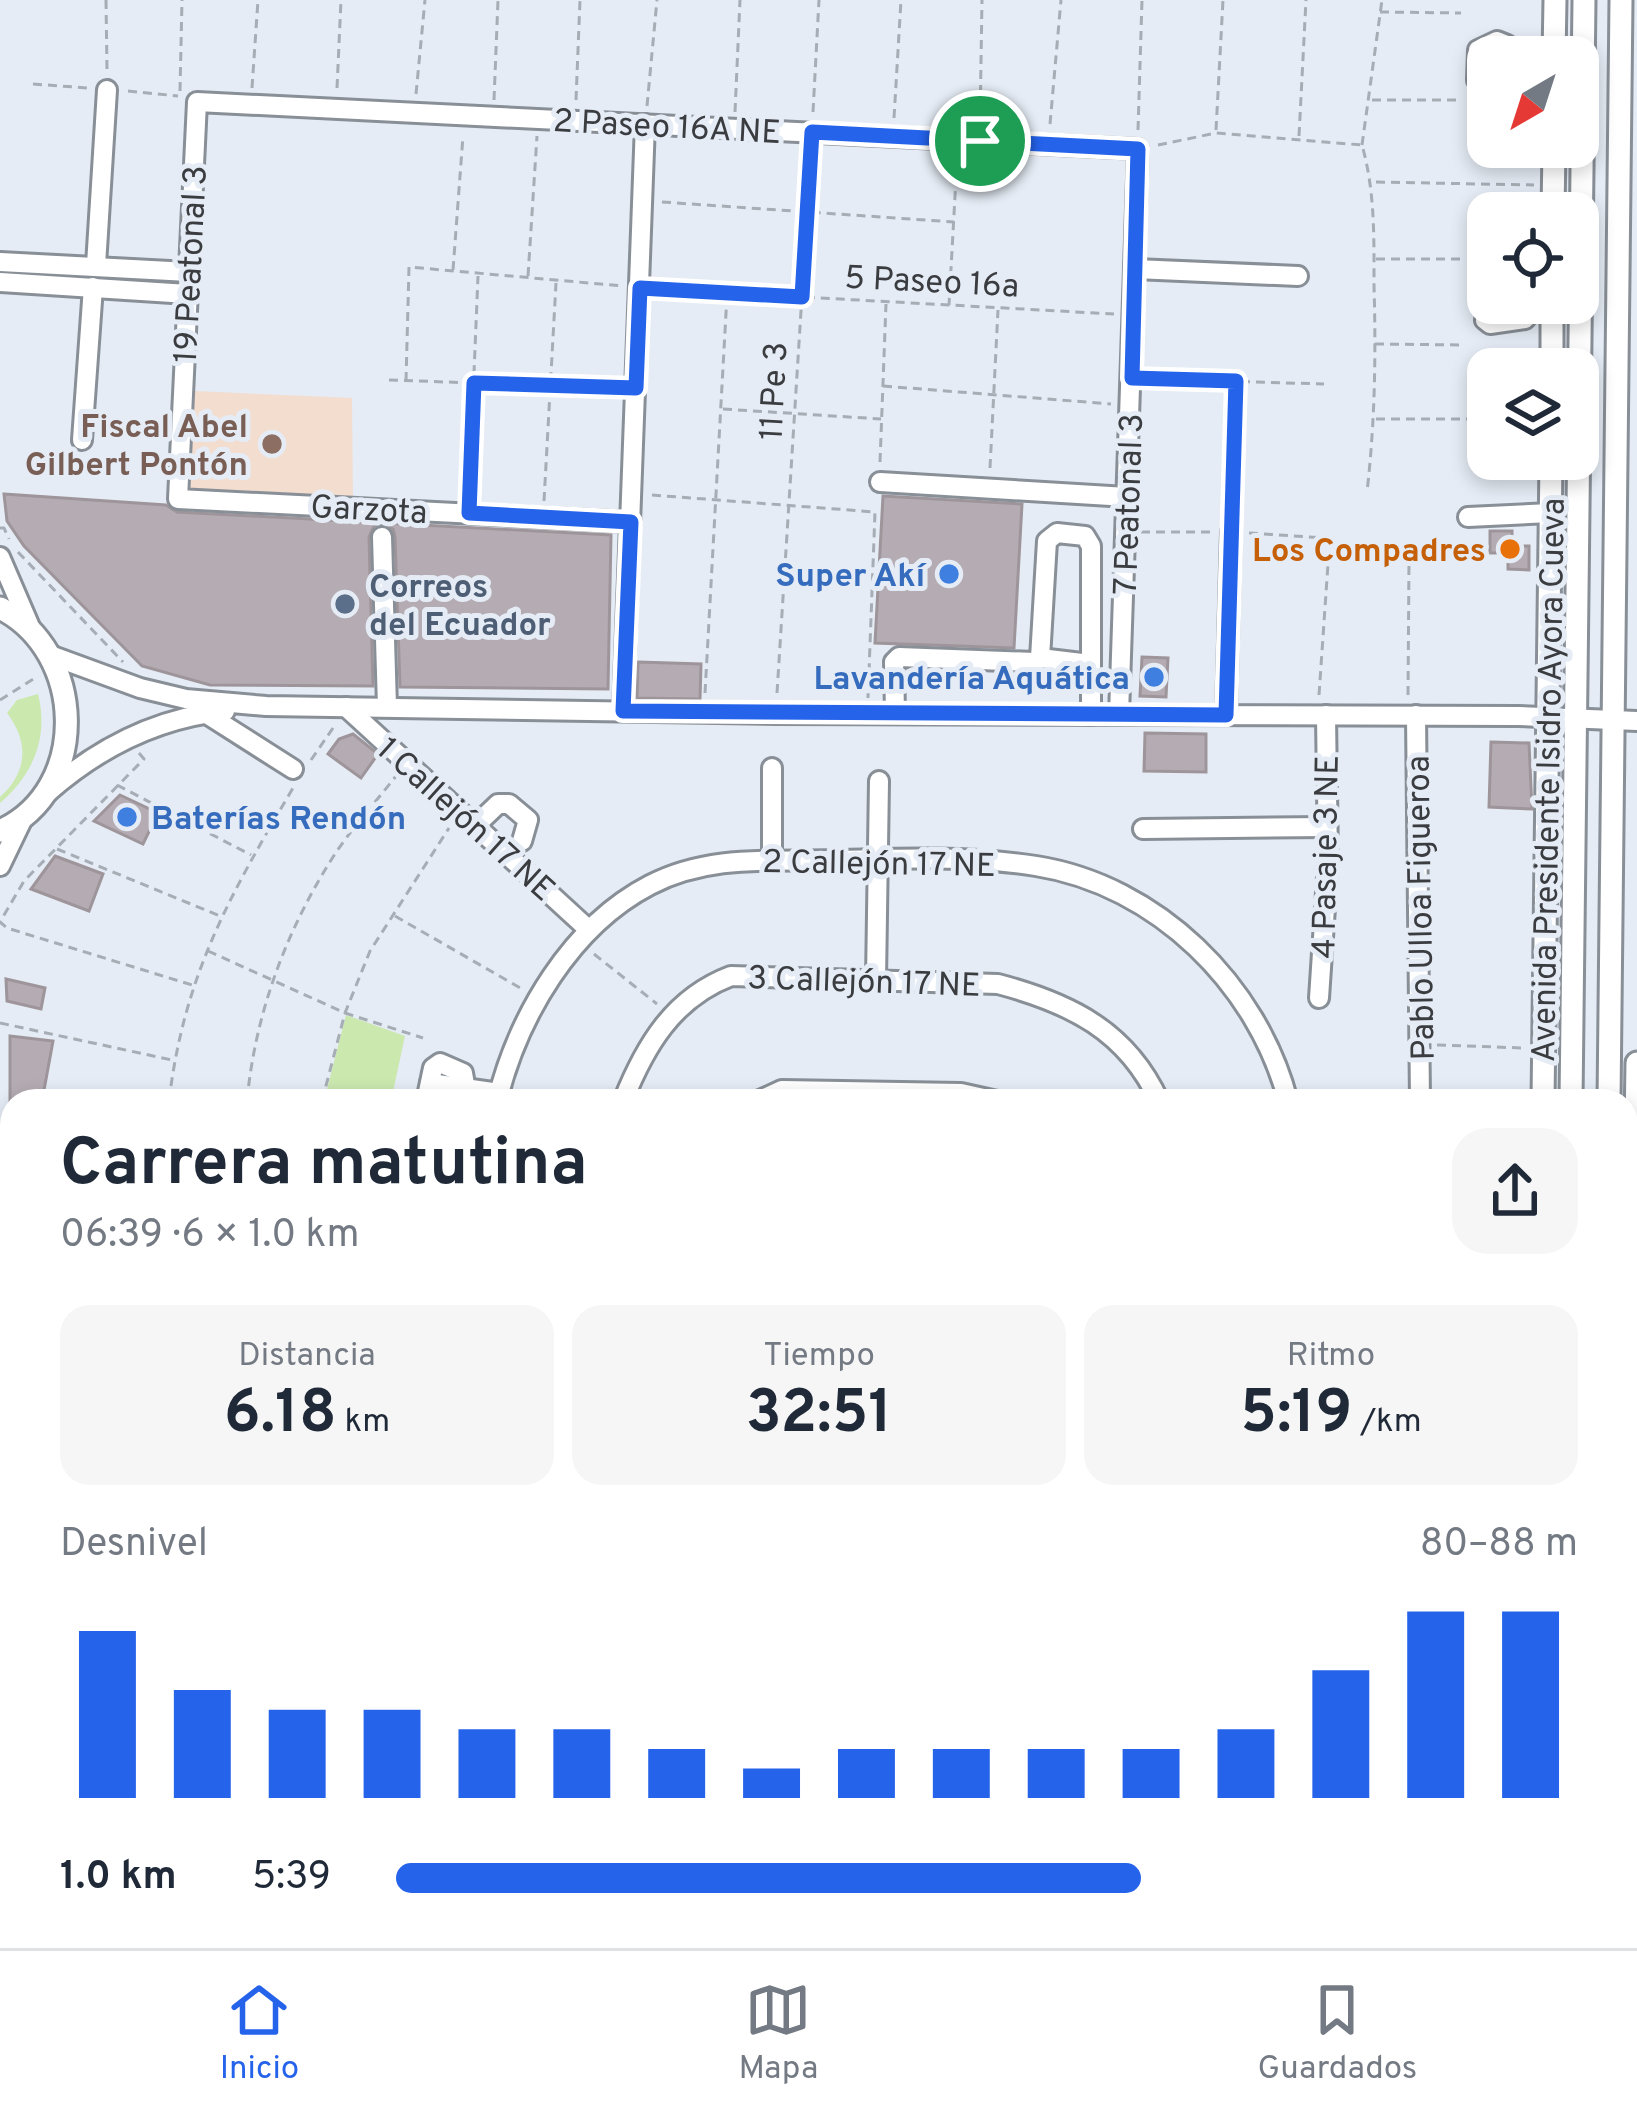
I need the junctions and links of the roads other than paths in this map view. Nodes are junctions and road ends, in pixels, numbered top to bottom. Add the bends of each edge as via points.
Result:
1 (1555, 0) edge
2 (1584, 0) edge
3 (1621, 0) edge
4 (1554, 36) edge
5 (107, 90) road end
6 (196, 102) joint
7 (645, 124) junction
8 (1138, 149) joint
9 (0, 262) edge
10 (96, 265) junction
11 (1136, 269) junction
12 (189, 272) junction
13 (1298, 276) dead end
14 (0, 282) edge
15 (93, 287) junction
16 (188, 294) junction
17 (82, 440) dead end
18 (1551, 480) edge
19 (880, 482) road end
20 (381, 488) dead end
21 (1127, 497) junction
22 (178, 499) joint
23 (383, 509) junction
24 (1550, 513) junction
25 (1468, 517) dead end
26 (631, 522) junction
27 (1231, 532) road end
28 (382, 537) dead end
29 (0, 557) edge
30 (4, 607) edge
31 (33, 634) junction
32 (1040, 658) junction
33 (40, 664) junction
34 (1090, 664) junction
35 (266, 706) junction
36 (346, 707) junction
37 (387, 707) junction
38 (623, 711) junction
39 (205, 713) junction
40 (895, 714) junction
41 (1091, 715) junction
42 (1118, 715) junction
43 (1226, 715) junction
44 (1322, 715) junction
45 (1412, 715) junction
46 (1549, 716) junction
47 (1577, 718) junction
48 (1626, 720) edge
49 (772, 768) dead end
50 (299, 772) road end
51 (879, 781) dead end
52 (44, 796) junction
53 (468, 818) junction
54 (1327, 827) junction
55 (8, 829) edge
56 (1143, 829) dead end
57 (522, 841) dead end
58 (772, 859) junction
59 (880, 859) junction
60 (0, 866) edge
61 (584, 935) junction
62 (876, 980) junction
63 (1319, 998) dead end
64 (501, 1089) edge
65 (628, 1089) edge
66 (1152, 1089) edge
67 (1283, 1089) edge
68 (1420, 1089) edge
69 (1543, 1089) edge
70 (1571, 1089) edge
71 (1610, 1089) edge

1 - 4 main road
2 - 47 main road, Avenida Presidente Isidro Ayora Cueva
3 - 48 main road, Avenida Presidente Isidro Ayora Cueva
5 - 10 street
6 - 7 street, 2 Paseo 16A NE
6 - 12 street, 19 Peatonal 3
7 - 8 street, 2 Paseo 16A NE
7 - 26 street
8 - 11 street, 7 Peatonal 3
9 - 10 street
10 - 12 street
11 - 13 street
11 - 21 street, 7 Peatonal 3
12 - 16 street, 19 Peatonal 3
14 - 15 street
15 - 16 street
15 - 17 street
16 - 22 street, 19 Peatonal 3
18 - 24 main road, Avenida Presidente Isidro Ayora Cueva
19 - 21 street
20 - 23 street
21 - 42 street, 7 Peatonal 3
22 - 23 street, Garzota
23 - 26 street, Garzota
24 - 25 street
24 - 46 main road, Avenida Presidente Isidro Ayora Cueva
26 - 38 street
27 - 43 street
28 - 37 street
29 - 31 street
30 - 31 main road
31 - 33 main road
32 - 34 street
32 - 34 street via 1047,541 1057,532 1085,536 1091,546
32 - 40 street via 899,657
33 - 35 street via 186,699
33 - 52 main road via 64,689 68,727
34 - 41 street
35 - 36 street
35 - 39 street
36 - 37 street
36 - 53 street, 1 Callejón 17 NE
37 - 38 street
38 - 40 street
39 - 50 street
39 - 52 street via 125,739
40 - 41 street
41 - 42 street
42 - 43 street
43 - 44 street
44 - 45 street
44 - 54 street, 4 Pasaje 3 NE
45 - 46 street
45 - 68 street, Pablo Ulloa Figueroa
46 - 47 street
46 - 69 main road, Avenida Presidente Isidro Ayora Cueva
47 - 48 street
47 - 70 main road, Avenida Presidente Isidro Ayora Cueva
48 - 71 main road, Avenida Presidente Isidro Ayora Cueva
49 - 58 street
51 - 59 street
52 - 55 main road
53 - 57 street via 509,804 528,820
53 - 61 street, 1 Callejón 17 NE
54 - 56 street
54 - 63 street, 4 Pasaje 3 NE
55 - 60 street
58 - 59 street, 2 Callejón 17 NE
58 - 61 street, 2 Callejón 17 NE via 700,865 652,884
59 - 62 street
59 - 67 street, 2 Callejón 17 NE via 1035,866 1105,888 1176,930 1229,980
61 - 64 street, 2 Callejón 17 NE via 539,998
62 - 65 street, 3 Callejón 17 NE via 730,976 670,1015
62 - 66 street, 3 Callejón 17 NE via 998,985 1056,1002 1109,1031

